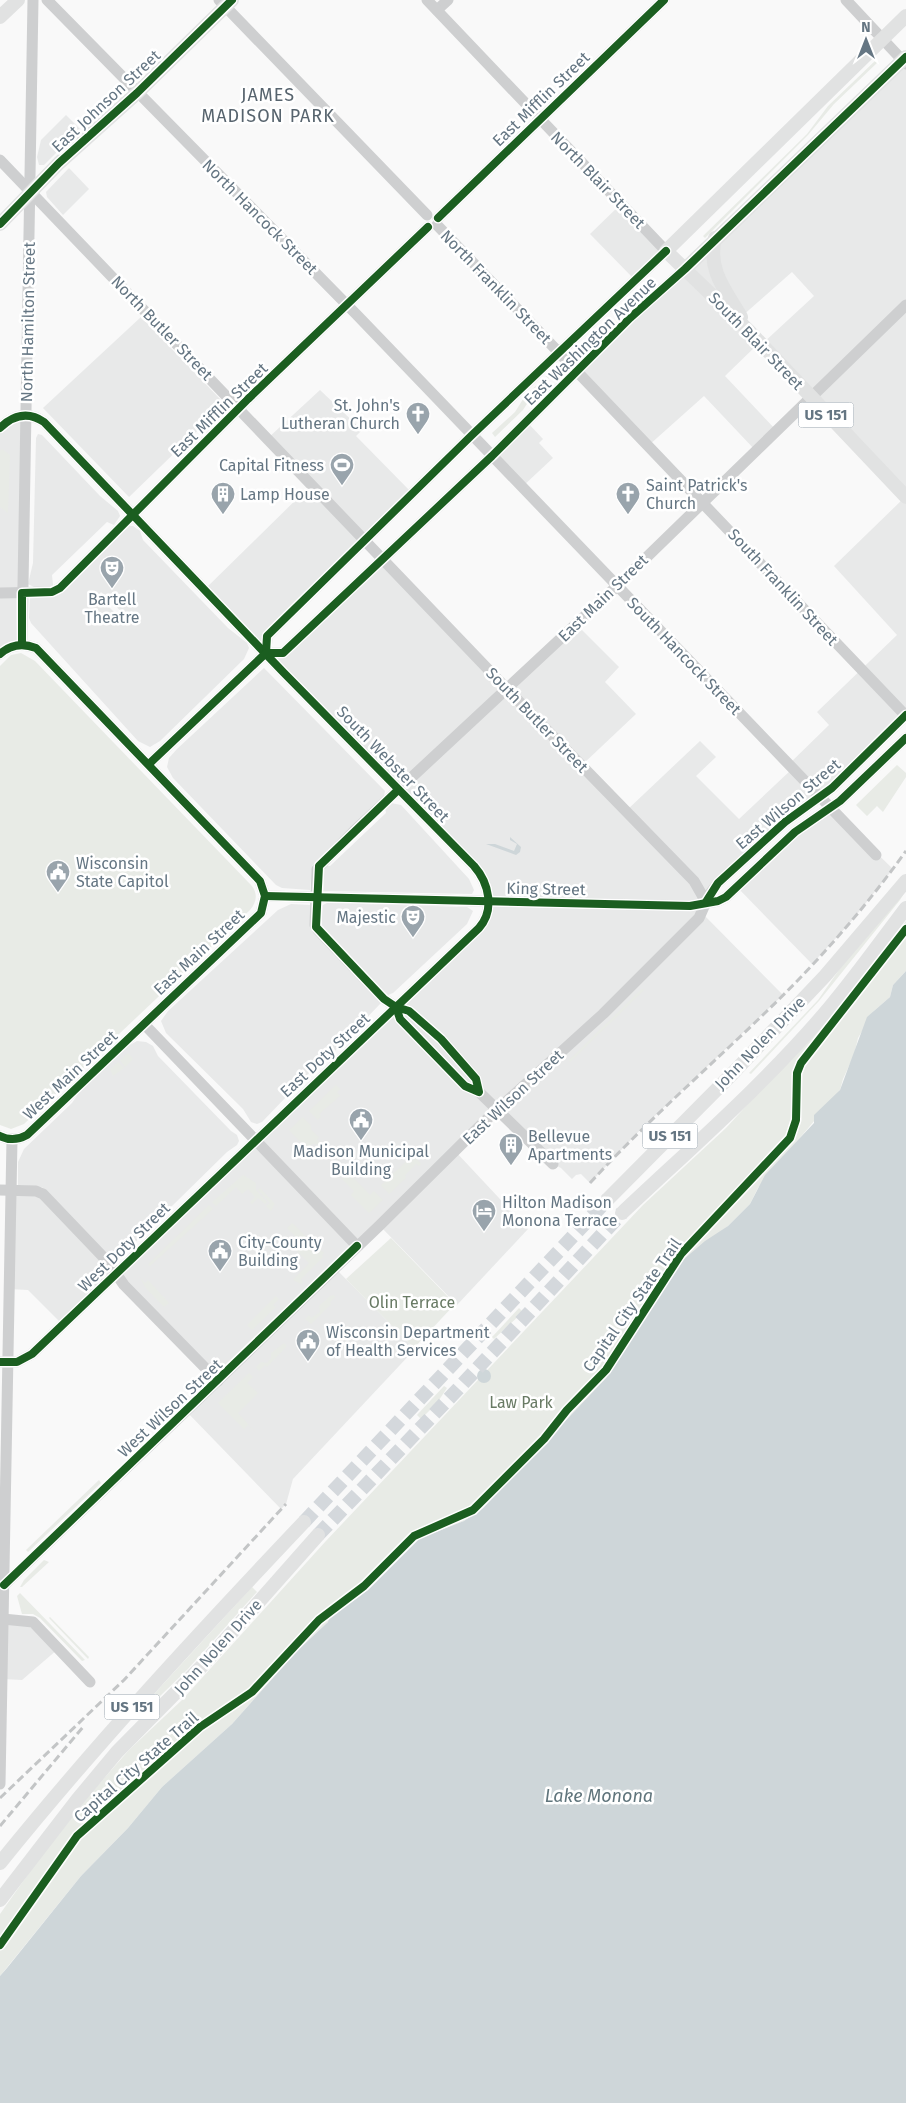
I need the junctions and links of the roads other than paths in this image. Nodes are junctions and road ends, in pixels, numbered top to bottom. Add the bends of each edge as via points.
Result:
1 (18, 0) edge
2 (33, 0) edge
3 (47, 0) edge
4 (427, 0) edge
5 (448, 0) edge
6 (664, 0) edge
7 (846, 0) edge
8 (226, 2) edge
9 (437, 10) junction
10 (906, 16) edge
11 (0, 17) edge
12 (882, 38) junction
13 (905, 60) edge
14 (137, 93) junction
15 (540, 120) junction
16 (0, 160) edge
17 (31, 191) junction
18 (433, 221) junction
19 (0, 224) edge
20 (715, 238) junction
21 (666, 251) junction
22 (684, 269) junction
23 (347, 305) junction
24 (906, 305) edge
25 (749, 331) junction
26 (559, 353) junction
27 (577, 372) junction
28 (810, 397) junction
29 (238, 409) junction
30 (25, 416) junction
31 (0, 428) edge
32 (472, 435) junction
33 (492, 456) junction
34 (906, 497) edge
35 (702, 503) junction
36 (134, 515) junction
37 (364, 540) junction
38 (383, 559) junction
39 (617, 586) junction
40 (0, 593) edge
41 (22, 593) junction
42 (22, 644) junction
43 (266, 653) junction
44 (0, 654) edge
45 (507, 689) junction
46 (906, 715) edge
47 (906, 738) edge
48 (149, 764) junction
49 (398, 790) junction
50 (819, 797) junction
51 (830, 808) junction
52 (876, 855) dead end
53 (906, 881) edge
54 (265, 896) junction
55 (316, 897) junction
56 (488, 901) junction
57 (706, 902) junction
58 (906, 908) edge
59 (396, 1007) junction
60 (144, 1024) junction
61 (498, 1110) junction
62 (0, 1136) edge
63 (12, 1139) junction
64 (256, 1140) junction
65 (553, 1164) dead end
66 (5, 1190) edge
67 (608, 1199) tunnel mouth
68 (622, 1213) tunnel mouth
69 (357, 1246) junction
70 (116, 1274) junction
71 (3, 1363) edge
72 (218, 1381) junction
73 (0, 1382) edge
74 (304, 1522) tunnel mouth
75 (318, 1535) tunnel mouth
76 (1, 1585) edge
77 (3, 1619) junction
78 (90, 1682) dead end
79 (0, 1784) edge
80 (0, 1863) edge
81 (1, 1898) edge

1 - 11 main road
2 - 17 street, North Hamilton Street
3 - 14 street, North Hancock Street
4 - 9 street, North Blair Street
5 - 9 street
6 - 15 street, East Mifflin Street
7 - 12 street
8 - 14 main road, East Johnson Street
8 - 18 street, North Franklin Street
9 - 15 street, North Blair Street
10 - 12 main road, East Washington Avenue
12 - 13 street
12 - 21 main road, East Washington Avenue
13 - 20 main road, East Washington Avenue
14 - 17 main road, East Johnson Street
14 - 23 street, North Hancock Street
15 - 18 street, East Mifflin Street
15 - 21 street, North Blair Street
16 - 17 street, North Butler Street
17 - 19 main road, East Johnson Street
17 - 29 street, North Butler Street
17 - 30 street, North Hamilton Street
18 - 23 street, East Mifflin Street
18 - 26 street, North Franklin Street
20 - 22 main road, East Washington Avenue
20 - 25 main road, US 151 via 712,255 717,276
21 - 22 main road, South Blair Street / US 151
21 - 26 street, East Washington Avenue
22 - 25 main road, South Blair Street / US 151
22 - 27 street, East Washington Avenue
23 - 29 street, East Mifflin Street
23 - 32 street, North Hancock Street
24 - 28 street, East Main Street
25 - 28 main road, South Blair Street / US 151
26 - 27 street, North Franklin Street
26 - 32 street, East Washington Avenue
27 - 33 street, East Washington Avenue
27 - 35 street, South Franklin Street
28 - 34 main road, South Blair Street / US 151
28 - 35 street, East Main Street
29 - 36 street, East Mifflin Street
29 - 37 street, North Butler Street
30 - 31 street via 12,418
30 - 36 street, South Webster Street via 44,422
30 - 41 street, North Hamilton Street
32 - 33 street, South Hancock Street
32 - 37 street, East Washington Avenue
33 - 38 street, East Washington Avenue
33 - 39 street, South Hancock Street
35 - 39 street, East Main Street
35 - 46 street, South Franklin Street
36 - 41 street, East Mifflin Street via 60,588 52,592
36 - 43 street, South Webster Street
37 - 38 street, South Butler Street
37 - 43 street, East Washington Avenue via 267,636
38 - 43 street, East Washington Avenue via 284,654
38 - 45 street, South Butler Street
39 - 45 street, East Main Street
39 - 50 street, South Hancock Street
40 - 41 street, East Mifflin Street
41 - 42 street, North Hamilton Street
42 - 44 street via 6,648
42 - 48 street via 36,648
43 - 48 street
43 - 49 street, South Webster Street
45 - 49 street, East Main Street
45 - 57 street, South Butler Street via 694,880
46 - 50 street, East Wilson Street
47 - 51 street, East Wilson Street
48 - 54 street via 260,881
49 - 55 street, East Main Street via 319,866
49 - 56 street, South Webster Street via 479,872 487,888
50 - 51 street, South Hancock Street
50 - 57 street, East Wilson Street via 785,822 738,865 712,890
51 - 52 street, South Hancock Street
51 - 57 street, East Wilson Street via 795,832 723,900
53 - 67 main road, John Nolen Drive / US 151 via 825,976
54 - 55 street, King Street
54 - 60 street, East Main Street via 261,913
55 - 56 street, King Street
55 - 59 street, East Main Street via 316,927 384,999
56 - 57 street, King Street via 690,906
56 - 59 street, East Doty Street via 482,925
57 - 61 street, East Wilson Street via 699,918 662,956
58 - 68 main road, John Nolen Drive / US 151 via 830,1008 792,1049
59 - 61 street, East Main Street via 400,1019 454,1075
59 - 64 street, East Doty Street
60 - 63 street, West Main Street via 27,1135
60 - 64 street
61 - 65 street, East Main Street
61 - 69 street, East Wilson Street
62 - 63 street
63 - 66 street
64 - 69 street
64 - 70 street, West Doty Street
66 - 70 street via 44,1194
66 - 71 street
69 - 72 street, West Wilson Street
70 - 71 street, West Doty Street via 32,1354 22,1360
70 - 72 street
71 - 73 street
71 - 76 street
72 - 76 street, West Wilson Street
74 - 80 main road, John Nolen Drive / US 151 via 212,1618 63,1784
75 - 81 main road, John Nolen Drive / US 151 via 202,1666 117,1752
76 - 77 street
77 - 78 street via 32,1622
77 - 79 street

